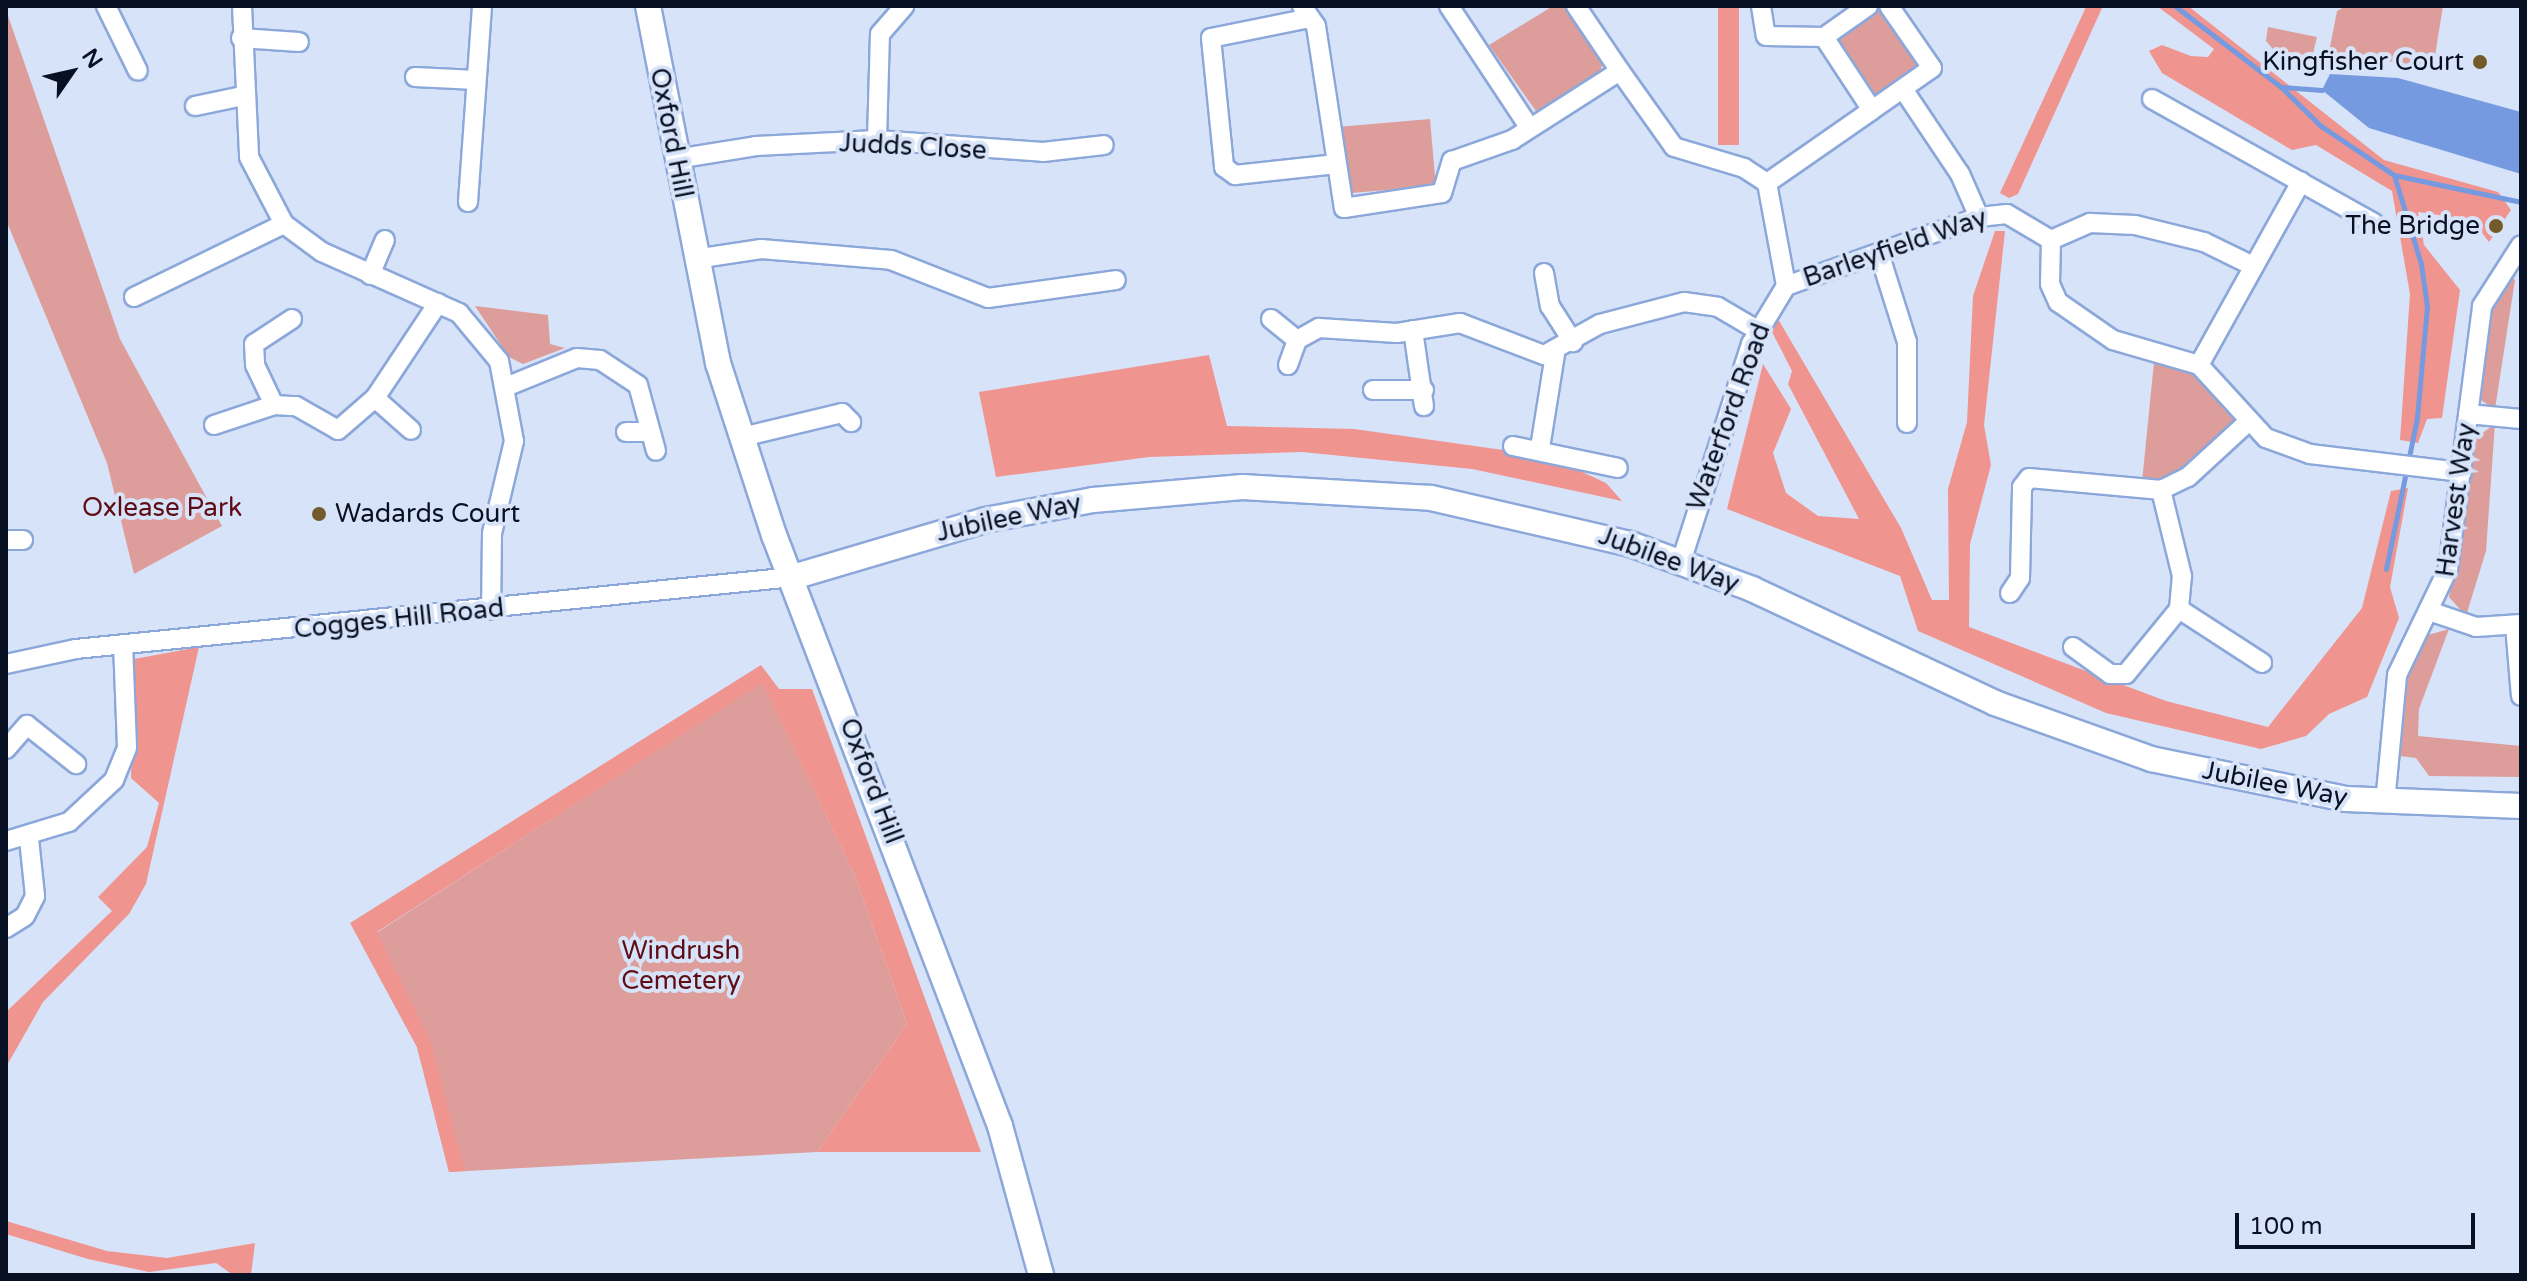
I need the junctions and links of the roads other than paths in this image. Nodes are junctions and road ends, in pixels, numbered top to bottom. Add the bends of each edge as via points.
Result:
1 (106, 6) edge
2 (242, 6) edge
3 (482, 6) edge
4 (648, 6) edge
5 (904, 6) edge
6 (1449, 6) edge
7 (1576, 6) edge
8 (1761, 6) edge
9 (1868, 6) edge
10 (1889, 6) edge
11 (1304, 13) edge
12 (1824, 37) junction
13 (241, 38) junction
14 (299, 42) dead end
15 (138, 71) dead end
16 (1620, 71) junction
17 (415, 77) dead end
18 (476, 80) junction
19 (1903, 89) junction
20 (243, 96) junction
21 (2152, 99) dead end
22 (195, 106) dead end
23 (1872, 110) junction
24 (1529, 127) junction
25 (877, 140) junction
26 (1104, 145) dead end
27 (676, 159) junction
28 (1336, 164) junction
29 (2301, 182) junction
30 (1767, 183) junction
31 (468, 202) dead end
32 (1979, 217) junction
33 (2374, 223) dead end
34 (284, 224) junction
35 (385, 240) dead end
36 (2051, 240) junction
37 (2521, 245) edge
38 (1879, 253) junction
39 (695, 259) junction
40 (2253, 266) junction
41 (1544, 273) dead end
42 (370, 275) junction
43 (1116, 280) dead end
44 (1786, 286) junction
45 (134, 297) dead end
46 (438, 303) junction
47 (292, 319) dead end
48 (1271, 319) dead end
49 (1413, 330) junction
50 (1757, 330) junction
51 (1297, 340) junction
52 (1573, 342) junction
53 (1555, 354) junction
54 (1288, 365) dead end
55 (2199, 365) junction
56 (508, 386) junction
57 (1373, 390) dead end
58 (375, 398) junction
59 (274, 405) junction
60 (2468, 414) junction
61 (2521, 419) edge
62 (851, 422) dead end
63 (1907, 423) dead end
64 (2247, 423) junction
65 (214, 425) dead end
66 (411, 430) dead end
67 (626, 432) dead end
68 (648, 432) junction
69 (742, 437) junction
70 (1513, 446) dead end
71 (1540, 448) junction
72 (656, 451) dead end
73 (1618, 468) dead end
74 (2462, 472) junction
75 (2161, 490) junction
76 (1681, 562) junction
77 (793, 577) junction
78 (2010, 593) dead end
79 (2179, 609) junction
80 (491, 610) junction
81 (2432, 612) junction
82 (2518, 624) edge
83 (123, 644) junction
84 (2073, 647) dead end
85 (2262, 663) dead end
86 (6, 664) edge
87 (2521, 696) edge
88 (6, 749) edge
89 (76, 764) dead end
90 (2385, 803) junction
91 (2521, 806) edge
92 (29, 839) junction
93 (6, 841) edge
94 (6, 928) edge
95 (1041, 1275) edge

1 - 15 street
2 - 13 street
3 - 18 street
4 - 27 street, Oxford Hill
5 - 25 street via 880,34
6 - 24 street
7 - 16 street
8 - 12 street via 1766,36
9 - 12 street
10 - 19 street via 1932,68
11 - 28 street via 1316,26
11 - 28 street via 1211,38 1224,167 1235,175
12 - 23 street
13 - 14 street
13 - 20 street
16 - 24 street
16 - 30 street via 1674,147 1744,168
17 - 18 street
18 - 31 street
19 - 23 street
19 - 32 street via 1960,174
20 - 22 street
20 - 34 street via 256,180
21 - 29 street
23 - 30 street
24 - 28 street via 1452,161 1446,188 1429,196 1344,208
25 - 26 street, Judds Close via 1043,152
25 - 27 street, Judds Close via 756,146
27 - 39 street, Oxford Hill
29 - 33 street
29 - 40 street
30 - 44 street
32 - 36 street, Barleyfield Way via 2007,214
32 - 38 street, Barleyfield Way
34 - 42 street
34 - 45 street
35 - 42 street
36 - 40 street via 2090,223 2135,225 2204,242
36 - 55 street via 2050,284 2058,302 2113,340
37 - 60 street, Harvest Way via 2482,306
38 - 44 street, Barleyfield Way
38 - 63 street via 1907,342
39 - 43 street via 761,249 891,260 988,298
39 - 69 street, Oxford Hill
40 - 55 street
41 - 52 street via 1550,306
42 - 46 street
44 - 50 street, Waterford Road
46 - 56 street via 487,339
46 - 58 street
47 - 59 street via 254,344 255,365
48 - 51 street
49 - 51 street via 1319,328
49 - 53 street via 1460,323 1525,351
49 - 57 street via 1424,398
50 - 52 street via 1718,307 1684,302 1600,324
50 - 76 street, Waterford Road
51 - 54 street
52 - 53 street
53 - 71 street
55 - 64 street
56 - 68 street via 566,361 600,360 638,385
56 - 80 street via 514,449 492,533
58 - 59 street via 338,430 296,406
58 - 66 street
59 - 65 street
60 - 61 street
60 - 74 street, Harvest Way
62 - 69 street via 842,413
64 - 74 street via 2296,450
64 - 75 street via 2188,477
67 - 68 street
68 - 72 street
69 - 77 street, Oxford Hill
70 - 71 street
71 - 73 street
74 - 81 street, Harvest Way via 2448,569
75 - 78 street via 2029,478 2022,487 2020,578
75 - 79 street via 2182,576
76 - 77 street, Jubilee Way via 1570,525 1474,505 1242,487 1014,513
76 - 90 street, Jubilee Way via 2101,743 2254,784
77 - 80 street, Cogges Hill Road
77 - 95 street, Oxford Hill via 1000,1126
79 - 84 street via 2126,674 2110,674
79 - 85 street
80 - 83 street, Cogges Hill Road
81 - 82 street via 2476,627
81 - 90 street, Harvest Way via 2393,691
82 - 87 street
83 - 86 street, Cogges Hill Road
83 - 92 street via 123,763 91,808
88 - 89 street via 27,725
90 - 91 street, Jubilee Way
92 - 93 street
92 - 94 street via 35,896 25,916

